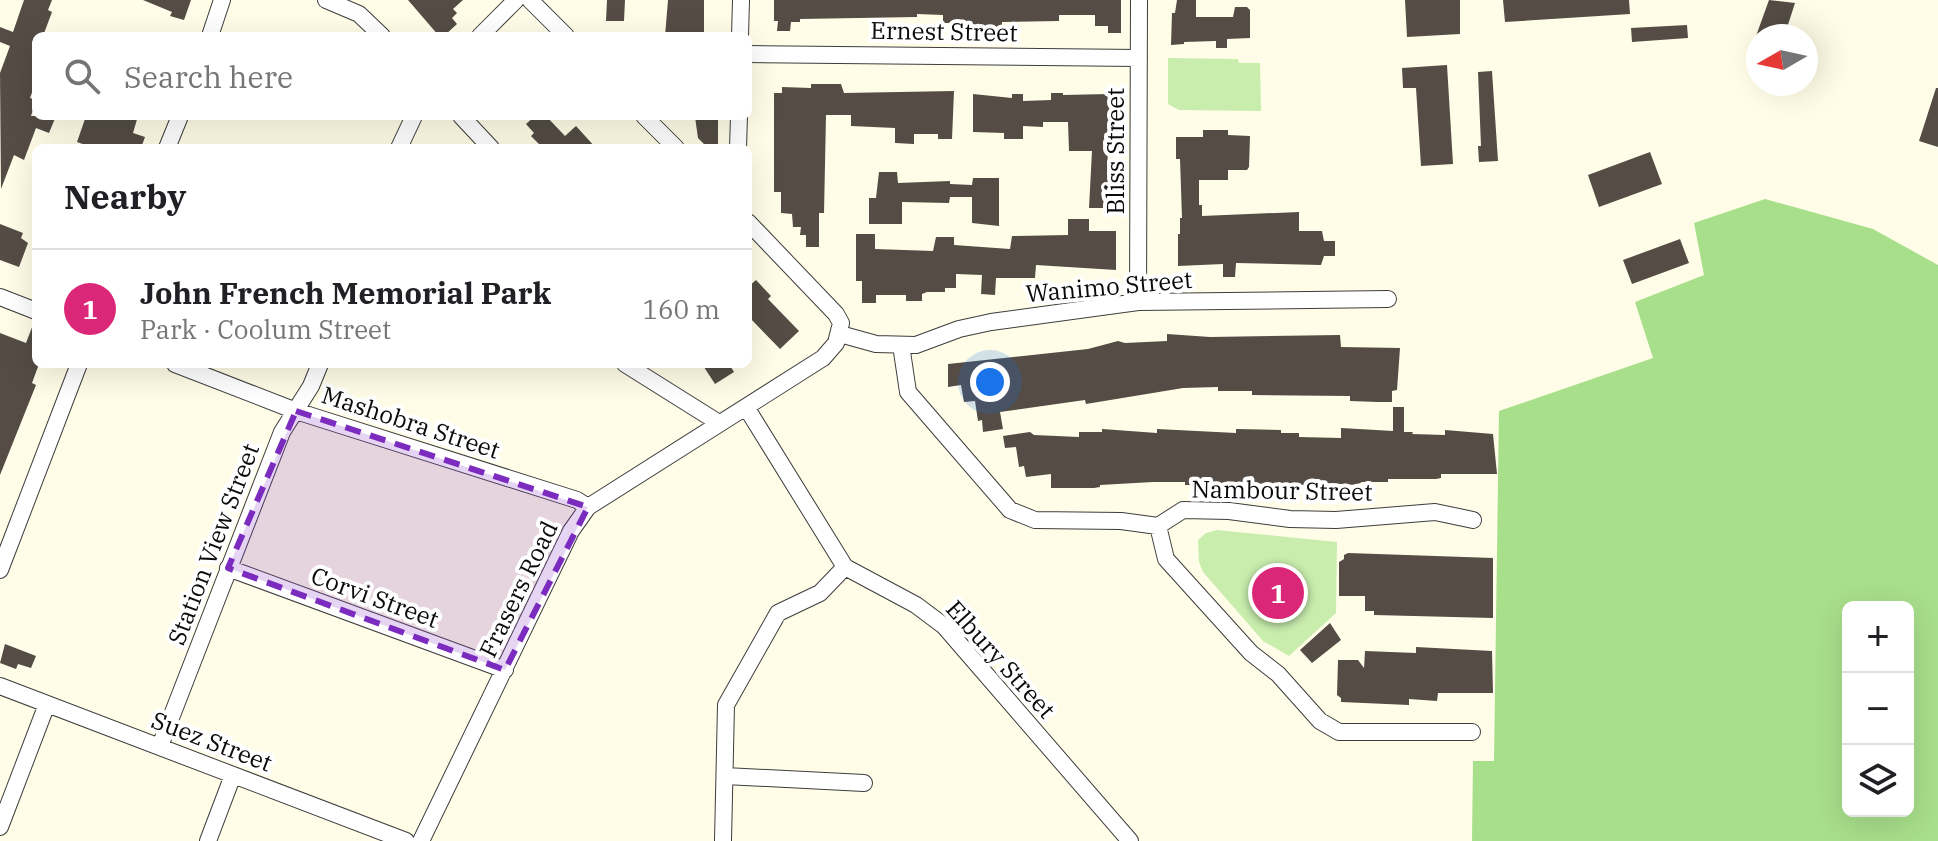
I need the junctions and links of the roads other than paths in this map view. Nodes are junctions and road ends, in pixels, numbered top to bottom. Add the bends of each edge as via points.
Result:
1 (222, 0) edge
2 (326, 0) edge
3 (516, 0) edge
4 (530, 0) edge
5 (741, 0) edge
6 (1139, 0) edge
7 (211, 32) edge
8 (378, 32) edge
9 (484, 32) edge
10 (562, 32) edge
11 (740, 32) edge
12 (752, 54) edge
13 (1139, 58) junction
14 (178, 120) edge
15 (412, 120) edge
16 (465, 120) edge
17 (648, 120) edge
18 (739, 120) edge
19 (169, 144) edge
20 (401, 144) edge
21 (487, 144) edge
22 (672, 144) edge
23 (738, 144) edge
24 (752, 226) edge
25 (0, 297) edge
26 (1388, 299) dead end
27 (1138, 302) junction
28 (32, 309) edge
29 (840, 334) junction
30 (901, 345) junction
31 (77, 368) edge
32 (185, 368) edge
33 (318, 368) edge
34 (631, 368) edge
35 (746, 407) junction
36 (296, 411) junction
37 (719, 423) junction
38 (588, 507) junction
39 (1473, 520) dead end
40 (1158, 526) junction
41 (845, 567) junction
42 (228, 568) junction
43 (0, 570) edge
44 (505, 670) junction
45 (0, 686) edge
46 (47, 704) junction
47 (1472, 732) dead end
48 (160, 746) junction
49 (233, 775) junction
50 (725, 776) junction
51 (864, 783) dead end
52 (0, 827) edge
53 (208, 841) edge
54 (406, 841) edge
55 (421, 841) edge
56 (723, 841) edge
57 (1130, 841) edge

1 - 7 street
2 - 8 street via 359,14
3 - 9 street
4 - 10 street
5 - 11 street
6 - 13 street, Bliss Street
12 - 13 street, Ernest Street
13 - 27 street, Bliss Street
14 - 19 street
15 - 20 street
16 - 21 street
17 - 22 street
18 - 23 street
24 - 29 street via 836,314
25 - 28 street
26 - 27 street, Wanimo Street
27 - 30 street, Wanimo Street via 991,322 924,344
29 - 30 street, Wanimo Street
29 - 35 street, Frasers Road via 823,358
30 - 40 street via 908,392 1010,510 1035,520
31 - 43 street
32 - 36 street, Mashobra Street
33 - 36 street, Station View Street
34 - 37 street
35 - 37 street, Frasers Road
35 - 41 street
36 - 38 street, Mashobra Street
36 - 42 street, Station View Street via 282,432
37 - 38 street, Frasers Road
38 - 44 street, Frasers Road via 571,531
39 - 40 street, Nambour Street via 1435,512 1336,520 1183,510
40 - 47 street via 1166,559 1320,721 1339,732
41 - 50 street via 820,593 778,613 726,705
41 - 57 street, Elbury Street via 944,626
42 - 44 street, Corvi Street
42 - 48 street, Station View Street
44 - 55 street, Frasers Road
45 - 46 street, Suez Street
46 - 48 street, Suez Street
46 - 52 street
48 - 49 street, Suez Street
49 - 53 street
49 - 54 street, Suez Street
50 - 51 street
50 - 56 street

